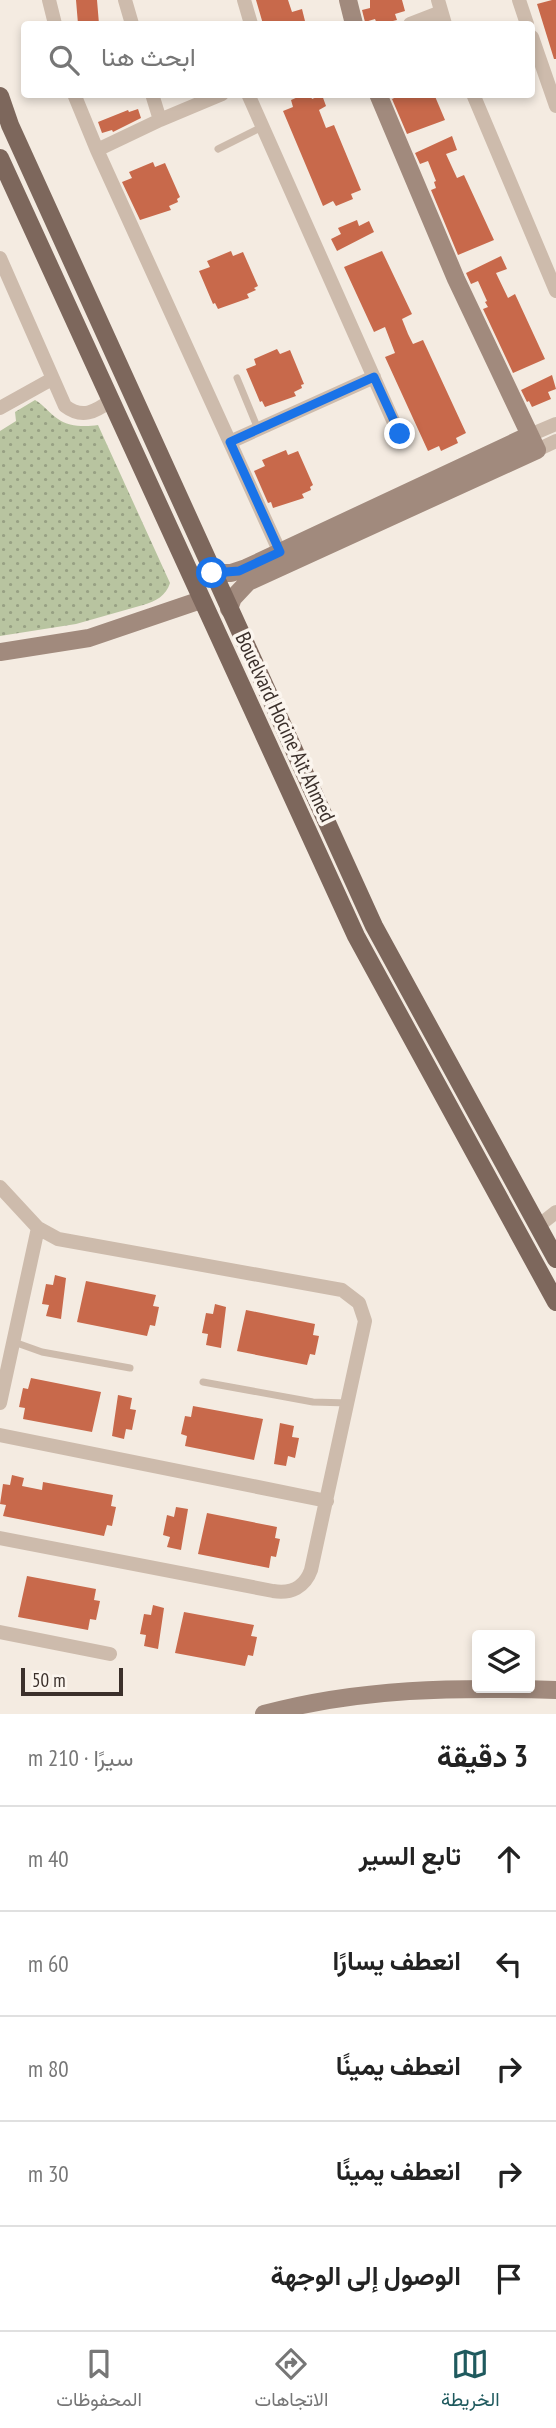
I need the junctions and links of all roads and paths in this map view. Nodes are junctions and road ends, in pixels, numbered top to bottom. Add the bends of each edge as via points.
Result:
1 (49, 0) edge
2 (125, 0) edge
3 (244, 0) edge
4 (348, 0) edge
5 (519, 0) edge
6 (441, 12) edge
7 (54, 21) edge
8 (131, 21) edge
9 (250, 21) edge
10 (353, 21) edge
11 (418, 21) edge
12 (526, 21) edge
13 (535, 48) edge
14 (0, 96) edge
15 (76, 98) edge
16 (153, 98) edge
17 (212, 98) edge
18 (250, 98) edge
19 (380, 98) edge
20 (475, 98) edge
21 (556, 106) edge
22 (160, 120) junction
23 (263, 126) junction
24 (218, 149) dead end
25 (97, 150) junction
26 (0, 158) edge
27 (0, 258) edge
28 (556, 290) edge
29 (237, 377) dead end
30 (374, 377) junction
31 (52, 379) junction
32 (110, 401) junction
33 (0, 408) edge
34 (556, 424) edge
35 (258, 429) junction
36 (400, 434) dead end
37 (556, 441) edge
38 (230, 442) junction
39 (533, 442) junction
40 (283, 558) junction
41 (212, 573) junction
42 (201, 600) junction
43 (229, 609) junction
44 (0, 652) edge
45 (0, 1187) edge
46 (556, 1212) edge
47 (537, 1227) junction
48 (38, 1228) junction
49 (556, 1259) edge
50 (556, 1302) edge
51 (13, 1342) junction
52 (130, 1368) dead end
53 (203, 1382) dead end
54 (0, 1403) edge
55 (348, 1403) junction
56 (0, 1435) edge
57 (327, 1501) junction
58 (0, 1538) edge
59 (0, 1632) edge
60 (110, 1654) dead end
61 (556, 1690) edge
62 (264, 1714) edge

1 - 7 street
2 - 8 street
3 - 9 street
4 - 10 street
5 - 12 street
6 - 11 street
13 - 21 street
14 - 41 main road
15 - 25 street
16 - 22 street
17 - 22 street
18 - 23 street
19 - 39 street via 456,279
20 - 28 street
22 - 25 street
23 - 24 lane
23 - 30 street
25 - 38 street
26 - 32 main road, Bouelvard Hocine Ait Ahmed
27 - 31 street
29 - 35 lane
30 - 35 street
30 - 36 street
31 - 32 street via 71,411 85,414
31 - 33 street
32 - 42 main road, Bouelvard Hocine Ait Ahmed
34 - 39 street
35 - 38 street
37 - 39 street
38 - 40 street
39 - 40 street
40 - 41 street via 239,571
40 - 43 street via 248,582 233,597
41 - 43 main road
42 - 44 street via 89,638
42 - 50 main road, Bouelvard Hocine Ait Ahmed via 356,936
43 - 47 main road via 374,926
45 - 48 street
46 - 47 street
47 - 49 main road
48 - 51 street
48 - 55 street via 67,1241 348,1293 359,1303 365,1321
51 - 52 lane
51 - 54 street
53 - 55 lane via 313,1402
55 - 57 street
56 - 57 street
57 - 58 street via 309,1576 301,1586 287,1591
59 - 60 street
61 - 62 street via 393,1691

